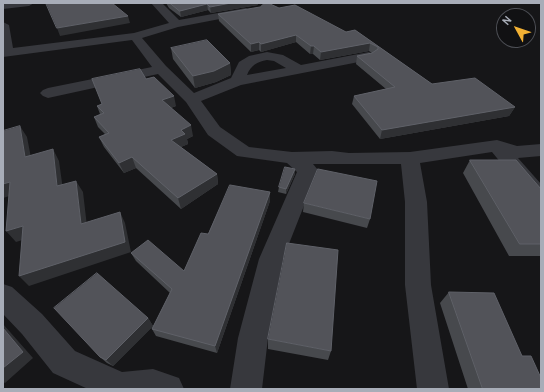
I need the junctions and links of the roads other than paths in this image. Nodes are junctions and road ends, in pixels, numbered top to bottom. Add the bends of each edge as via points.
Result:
1 (30, 3) edge
2 (156, 3) edge
3 (3, 7) edge
4 (260, 9) edge
5 (176, 24) junction
6 (3, 25) edge
7 (135, 36) junction
8 (6, 52) edge
9 (369, 56) edge
10 (161, 69) junction
11 (48, 93) dead end
12 (192, 99) junction
13 (497, 146) junction
14 (541, 150) edge
15 (292, 158) junction
16 (410, 158) junction
17 (541, 198) edge
18 (3, 296) edge
19 (168, 389) edge
20 (246, 389) edge
21 (433, 389) edge

1 - 3 street
2 - 5 street
4 - 5 street
5 - 7 street
6 - 8 street
7 - 8 street
7 - 10 street
9 - 12 street via 237,81
10 - 11 street
10 - 12 street
12 - 15 street via 214,131 244,152
13 - 14 street via 517,152
13 - 16 street
13 - 17 street
15 - 16 street
15 - 20 street via 308,170 271,259 253,338
16 - 21 street via 416,202 418,285
18 - 19 street via 32,324 64,362 121,388 153,385

